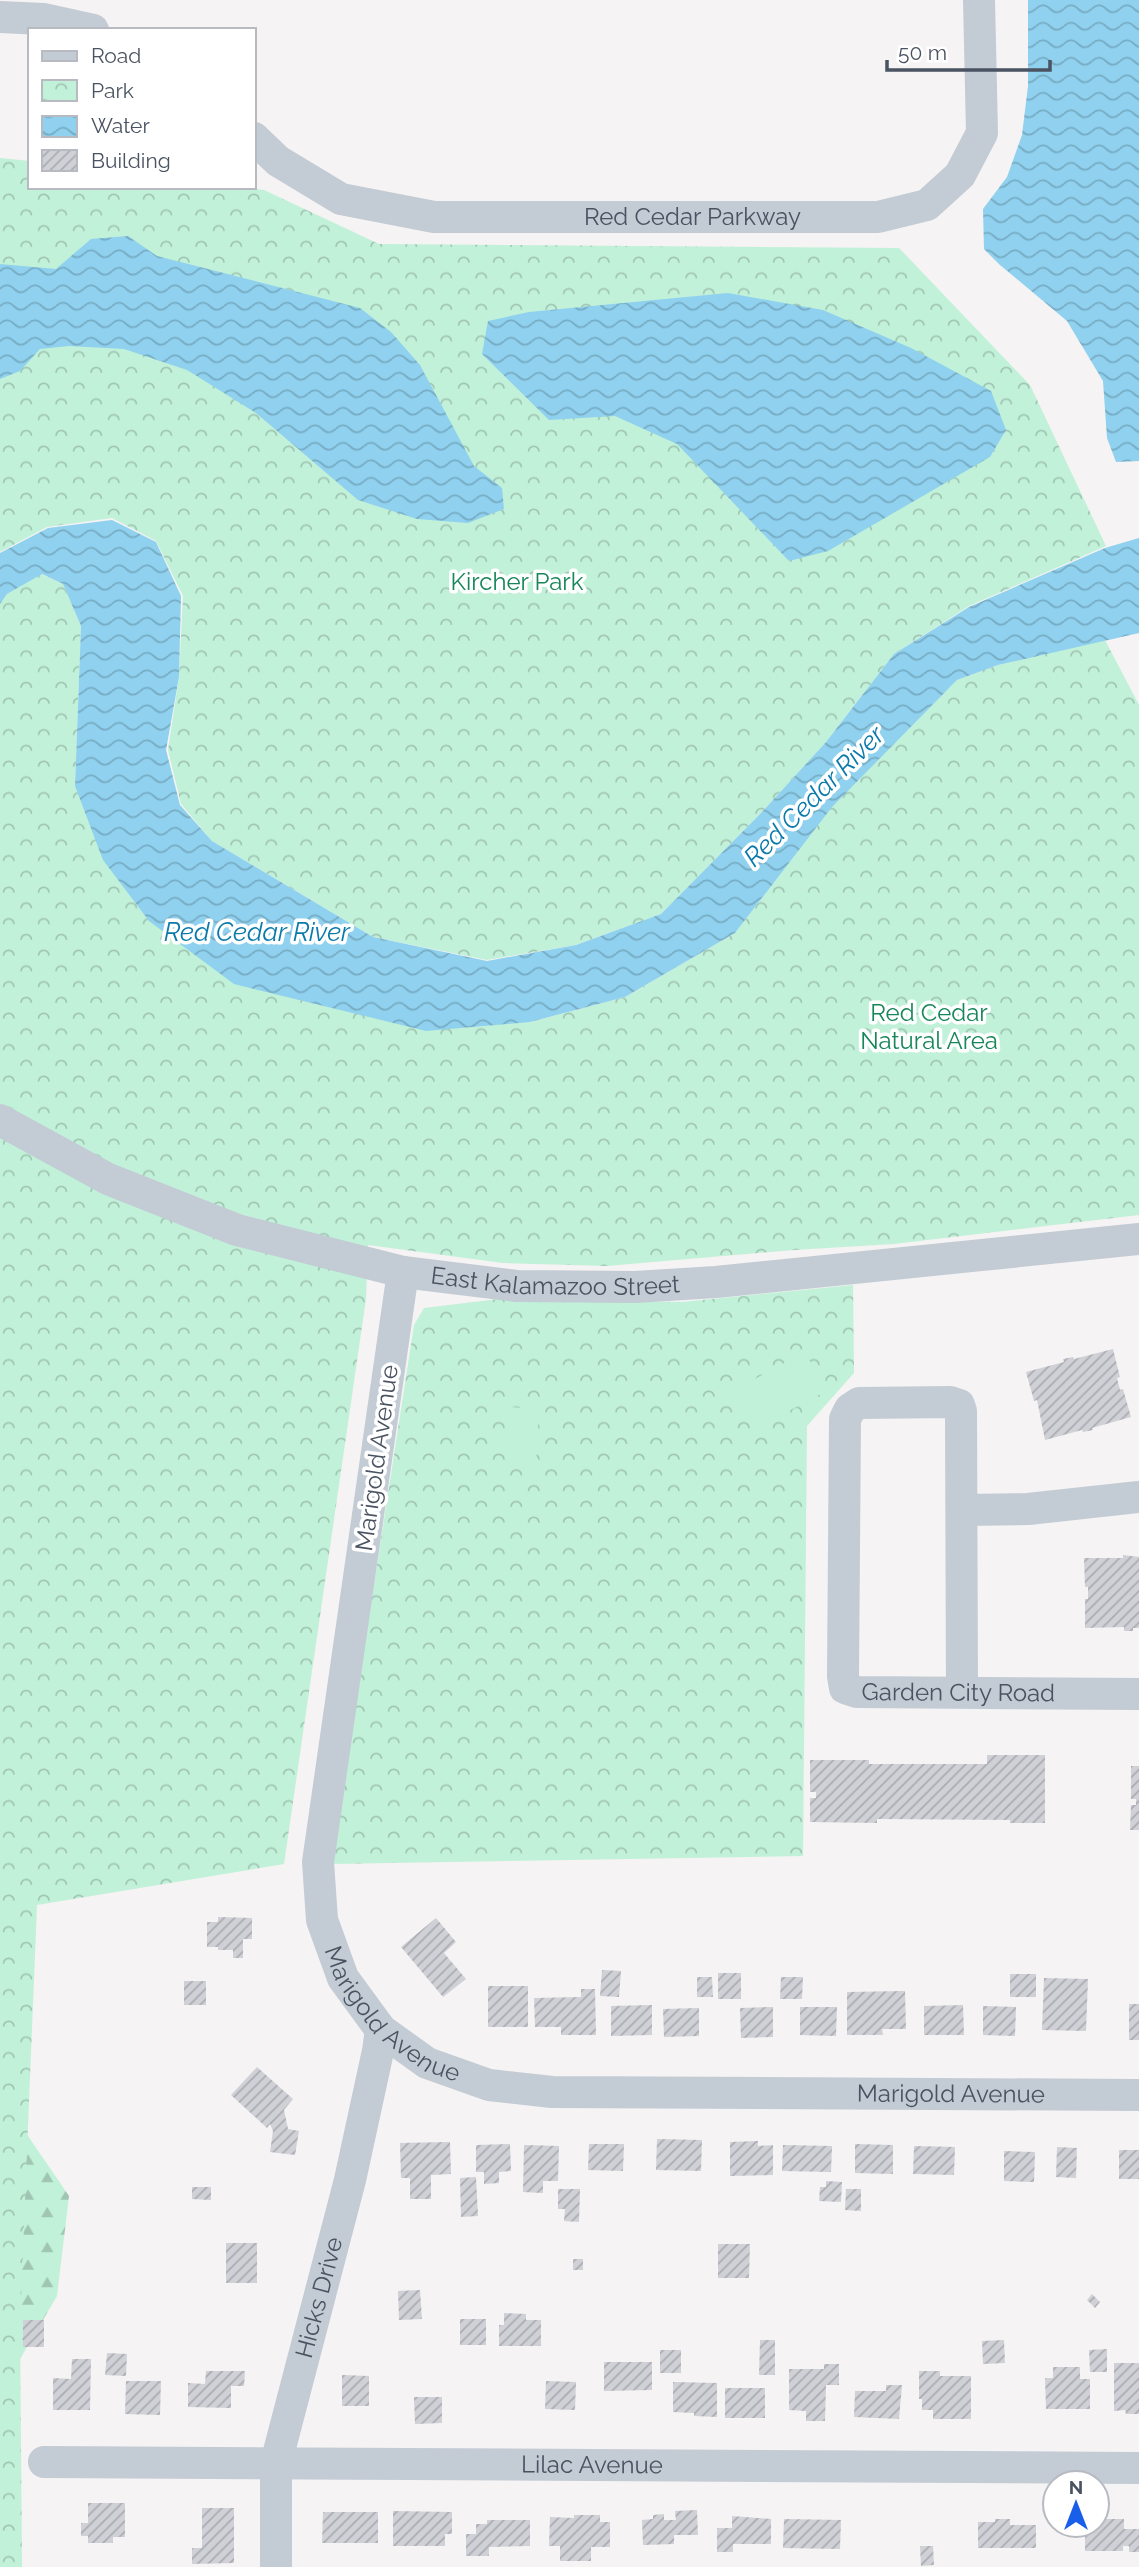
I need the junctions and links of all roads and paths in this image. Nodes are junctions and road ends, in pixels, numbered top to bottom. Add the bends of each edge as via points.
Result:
1 (979, 0) edge
2 (0, 17) edge
3 (84, 28) edge
4 (256, 140) edge
5 (0, 1120) edge
6 (1139, 1239) edge
7 (403, 1272) junction
8 (1139, 1497) edge
9 (962, 1510) junction
10 (962, 1692) junction
11 (1139, 1694) edge
12 (380, 2030) junction
13 (1139, 2095) edge
14 (44, 2462) dead end
15 (276, 2463) junction
16 (1139, 2468) edge
17 (276, 2567) edge

1 - 4 street, Red Cedar Parkway via 982,134 960,175 928,205 878,217 434,217 341,199 278,161
2 - 3 street via 43,19
5 - 7 street, East Kalamazoo Street via 108,1179 237,1230
6 - 7 street, East Kalamazoo Street via 635,1287 517,1286
7 - 12 street, Marigold Avenue via 318,1862 322,1920 343,1978
8 - 9 street via 1028,1509
9 - 10 street
9 - 10 street, Garden City Road via 959,1405 859,1403 850,1409 845,1419 845,1688 857,1692
10 - 11 street, Garden City Road
12 - 13 street, Marigold Avenue via 427,2063 489,2085 552,2092
12 - 15 street, Hicks Drive via 350,2180
14 - 15 street, Lilac Avenue
15 - 16 street, Lilac Avenue
15 - 17 street, Hicks Drive

